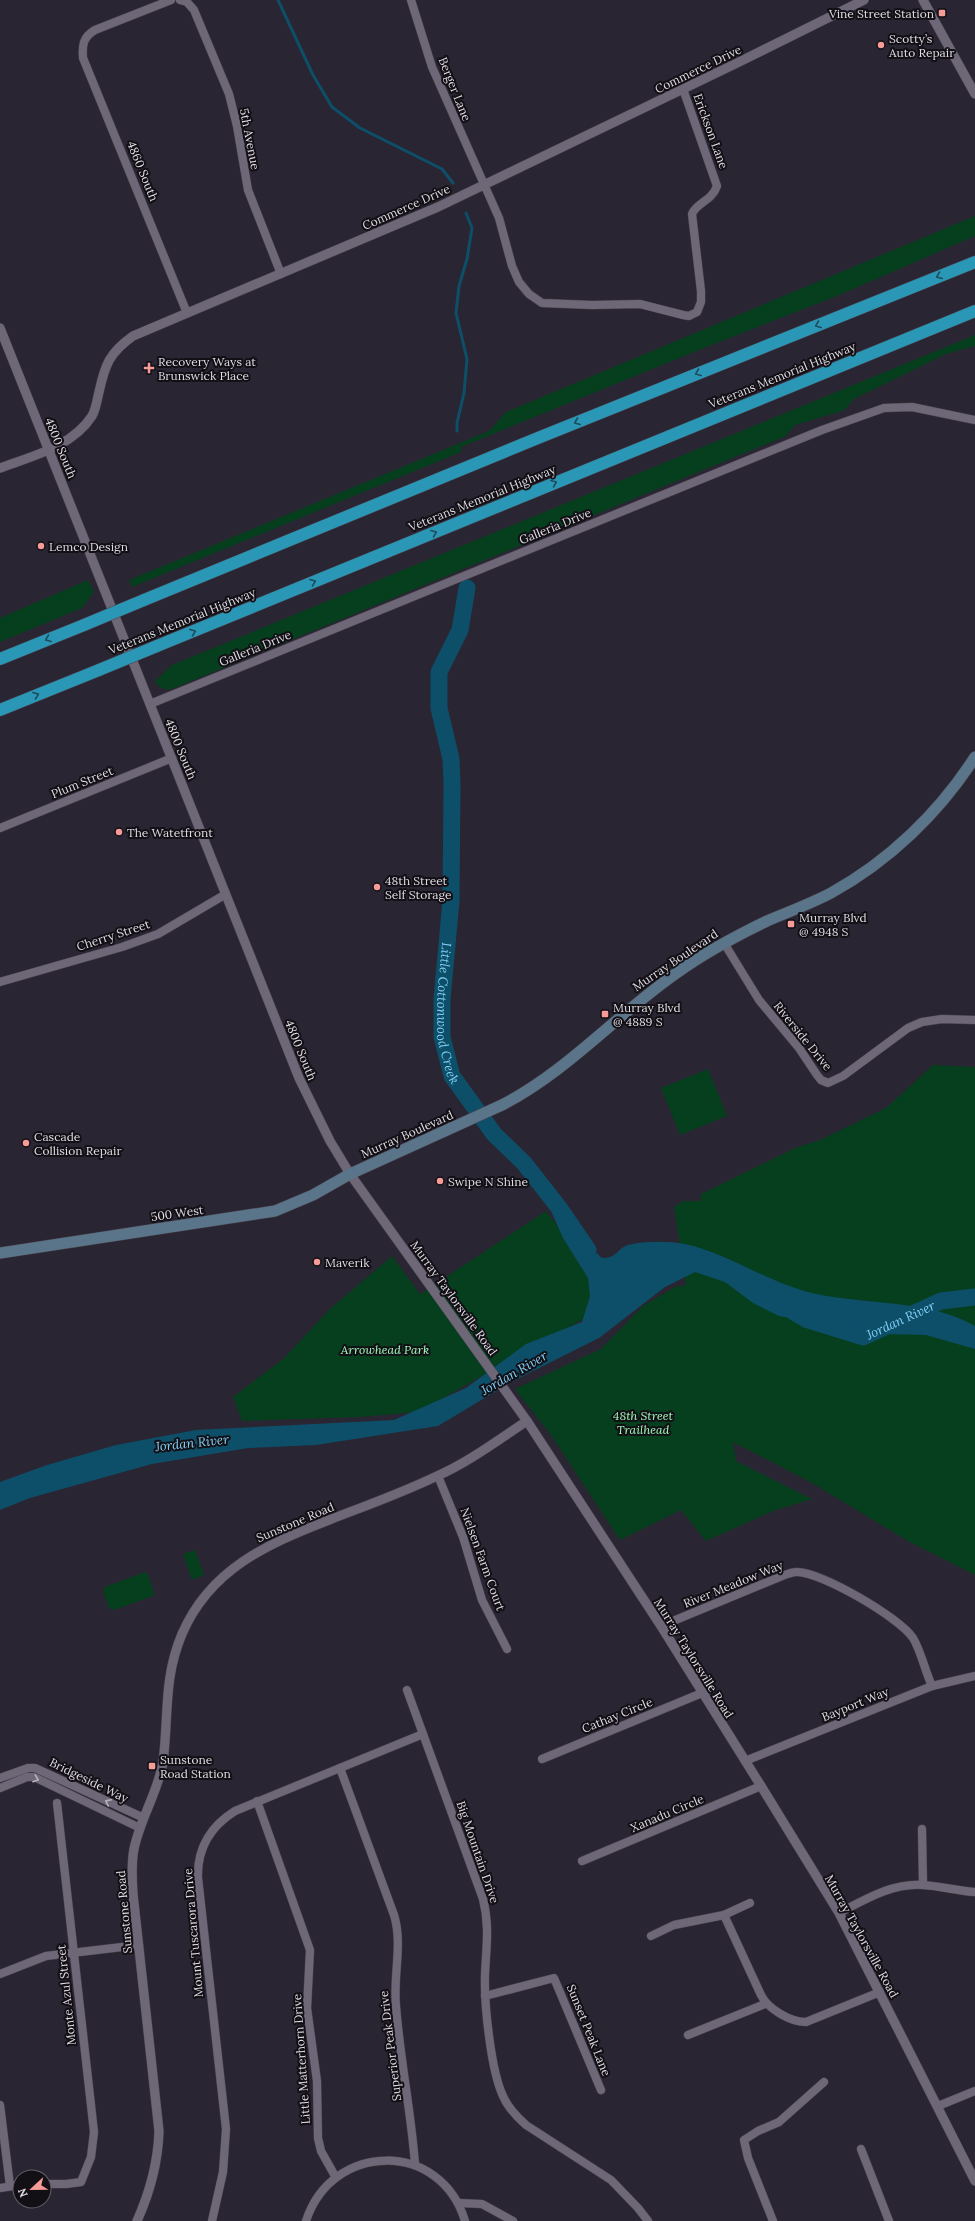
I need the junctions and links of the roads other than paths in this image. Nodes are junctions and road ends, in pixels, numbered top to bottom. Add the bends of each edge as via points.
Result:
1 (171, 0) edge
2 (180, 0) edge
3 (411, 0) edge
4 (864, 0) edge
5 (923, 0) edge
6 (683, 89) junction
7 (975, 94) edge
8 (484, 185) junction
9 (975, 262) edge
10 (281, 274) junction
11 (975, 311) edge
12 (187, 312) junction
13 (697, 312) joint
14 (0, 328) edge
15 (975, 420) edge
16 (48, 450) junction
17 (0, 468) edge
18 (0, 659) edge
19 (150, 704) junction
20 (0, 710) edge
21 (975, 757) edge
22 (172, 758) junction
23 (0, 828) edge
24 (226, 894) junction
25 (724, 943) junction
26 (0, 982) edge
27 (975, 1020) edge
28 (350, 1174) junction
29 (0, 1253) edge
30 (527, 1421) junction
31 (438, 1476) junction
32 (661, 1626) junction
33 (507, 1649) dead end
34 (975, 1676) edge
35 (932, 1686) junction
36 (407, 1690) dead end
37 (702, 1693) junction
38 (423, 1734) junction
39 (542, 1759) dead end
40 (745, 1762) junction
41 (340, 1768) junction
42 (0, 1778) edge
43 (761, 1786) junction
44 (0, 1788) edge
45 (257, 1801) junction
46 (57, 1803) dead end
47 (144, 1818) junction
48 (140, 1828) junction
49 (922, 1829) dead end
50 (582, 1861) dead end
51 (923, 1885) junction
52 (975, 1892) edge
53 (750, 1903) dead end
54 (839, 1913) junction
55 (724, 1915) junction
56 (651, 1936) dead end
57 (138, 1945) junction
58 (74, 1952) junction
59 (0, 1974) edge
60 (880, 1992) junction
61 (485, 1996) junction
62 (765, 2004) junction
63 (688, 2035) dead end
64 (824, 2082) dead end
65 (601, 2090) dead end
66 (975, 2090) edge
67 (0, 2105) edge
68 (938, 2106) junction
69 (861, 2149) dead end
70 (415, 2164) junction
71 (335, 2176) junction
72 (975, 2181) edge
73 (52, 2184) edge
74 (10, 2186) joint
75 (0, 2188) edge
76 (459, 2203) junction
77 (137, 2221) edge
78 (212, 2221) edge
79 (306, 2221) edge
80 (466, 2221) edge
81 (513, 2221) edge
82 (648, 2221) edge
83 (773, 2221) edge
84 (889, 2221) edge

1 - 12 street, 4860 South via 95,30 85,38 82,46 83,58
2 - 10 street, 5th Avenue via 187,2 194,10 229,94 248,190
3 - 8 street, Berger Lane via 432,67
4 - 6 street, Commerce Drive
5 - 7 street
6 - 8 street, Commerce Drive
6 - 13 street, Erickson Lane via 717,186 711,198 693,210 692,214 701,291 701,302
8 - 10 street, Commerce Drive
8 - 13 street, Berger Lane via 499,218 519,282 529,294 542,303 640,304 689,316
9 -> 18 highway, bridge
10 - 12 street, Commerce Drive
20 -> 11 highway, Veterans Memorial Highway, bridge
12 - 16 street, Commerce Drive via 143,331 118,348 106,365 92,416 71,438
14 - 16 street, 4800 South
15 - 19 street, Galleria Drive via 912,408 884,408 822,430
16 - 17 street, Commerce Drive
16 - 19 street, 4800 South
19 - 22 street, 4800 South
21 - 25 main road, Murray Boulevard via 965,774 933,812 868,870 830,893
22 - 23 street, Plum Street
22 - 24 street, 4800 South
24 - 26 street, Cherry Street via 158,934
24 - 28 street, 4800 South via 305,1090 330,1142
25 - 27 street, Riverside Drive via 759,1000 799,1048 821,1080 828,1083 843,1076 908,1028 922,1022 942,1019
25 - 28 main road, Murray Boulevard via 695,960 636,1002 525,1094
28 - 29 main road, 500 West via 313,1195 275,1210
28 - 30 street, Murray Taylorsville Road
30 - 31 street, Sunstone Road
30 - 32 street, Murray Taylorsville Road
31 - 33 street, Nielsen Farm Court via 463,1537 482,1600
31 - 47 street, Sunstone Road via 262,1548 218,1581 190,1619 177,1648 168,1680 162,1765
32 - 35 street, River Meadow Way via 782,1576 798,1572 809,1574 882,1611 907,1631 913,1638
32 - 37 street, Murray Taylorsville Road
34 - 35 street, Bayport Way
35 - 40 street, Bayport Way
36 - 38 street, Big Mountain Drive
37 - 39 street, Cathay Circle
37 - 40 street, Murray Taylorsville Road
38 - 41 street, Mount Tuscarora Drive
38 - 61 street, Big Mountain Drive via 483,1899 488,1927
40 - 43 street, Murray Taylorsville Road
41 - 45 street, Mount Tuscarora Drive
41 - 70 street, Superior Peak Drive via 398,1928 396,2007
47 -> 42 street, Bridgeside Way via 35,1768
43 - 50 street, Xanadu Circle
43 - 54 street, Murray Taylorsville Road
44 -> 48 street, Bridgeside Way via 27,1777 34,1777
45 - 71 street, Little Matterhorn Drive via 310,1950 307,2008 317,2081 318,2138 321,2151
45 - 78 street, Mount Tuscarora Drive via 235,1810 219,1823 205,1841 198,1868 226,2129 223,2172
46 - 58 street, Monte Azul Street
47 - 48 street, Sunstone Road
48 - 57 street, Sunstone Road via 133,1850 132,1876
49 - 51 street
51 - 52 street
51 - 54 street via 886,1890
53 - 55 street
54 - 60 street, Murray Taylorsville Road
55 - 56 street via 674,1925
55 - 62 street
57 - 58 street
57 - 77 street, Sunstone Road via 159,2147 151,2187
58 - 59 street via 46,1956
58 - 73 street, Monte Azul Street via 94,2119 91,2157 81,2182
60 - 62 street via 806,2022 795,2020
60 - 68 street, Murray Taylorsville Road
61 - 65 street, Sunset Peak Lane via 554,1978
61 - 82 street, Big Mountain Drive via 497,2082 510,2108 536,2133 611,2180
62 - 63 street
64 - 83 street via 780,2122 744,2140 748,2158
66 - 68 street
67 - 74 street
68 - 72 street, Murray Taylorsville Road
69 - 84 street
70 - 71 street via 372,2162 358,2165
70 - 76 street via 440,2180
71 - 79 street via 310,2208
74 - 75 street
76 - 80 street
76 - 81 street via 482,2204

